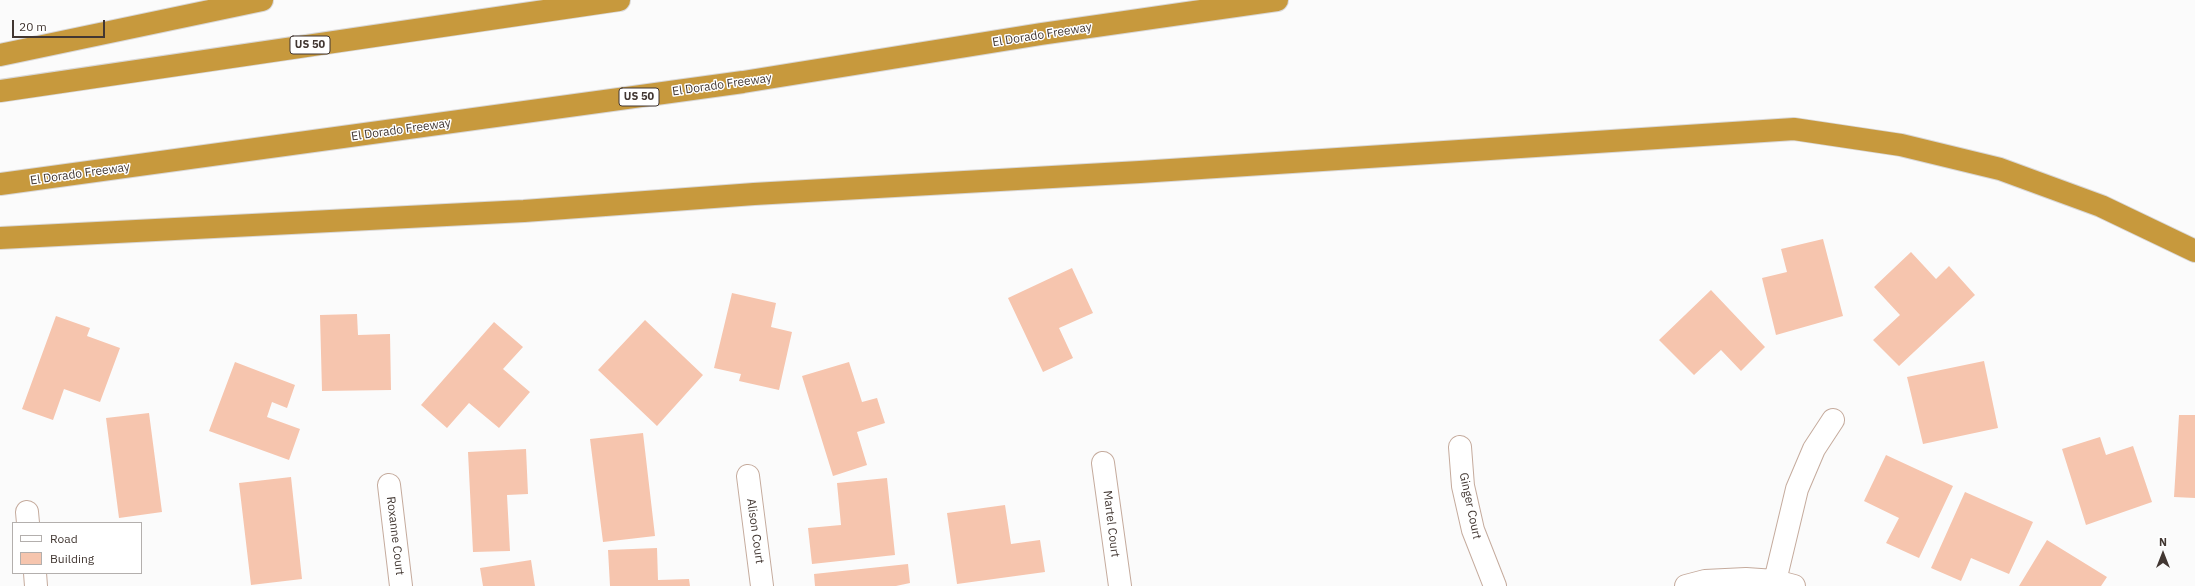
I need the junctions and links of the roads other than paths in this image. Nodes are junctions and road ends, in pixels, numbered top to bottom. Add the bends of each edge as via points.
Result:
1 (262, 0) edge
2 (619, 0) edge
3 (1277, 0) edge
4 (0, 55) edge
5 (0, 91) edge
6 (0, 184) edge
7 (0, 238) edge
8 (2195, 251) edge
9 (1833, 420) dead end
10 (1460, 447) dead end
11 (1103, 463) dead end
12 (748, 476) dead end
13 (389, 486) dead end
14 (35, 574) edge
15 (1784, 584) edge
16 (36, 586) edge
17 (401, 586) edge
18 (762, 586) edge
19 (1120, 586) edge
20 (1495, 586) edge
21 (1686, 586) edge

1 - 4 highway
2 - 5 highway, US 50
3 - 6 highway, El Dorado Freeway / US 50 via 743,82
7 - 8 highway via 524,211 754,194 1140,172 1794,129 1902,145 2000,169 2101,206
9 - 15 street via 1814,449 1797,489
10 - 20 street, Ginger Court via 1463,486 1473,530
11 - 19 street, Martel Court
12 - 18 street, Alison Court
13 - 17 street, Roxanne Court
14 - 16 street
15 - 21 street via 1746,579 1705,581

